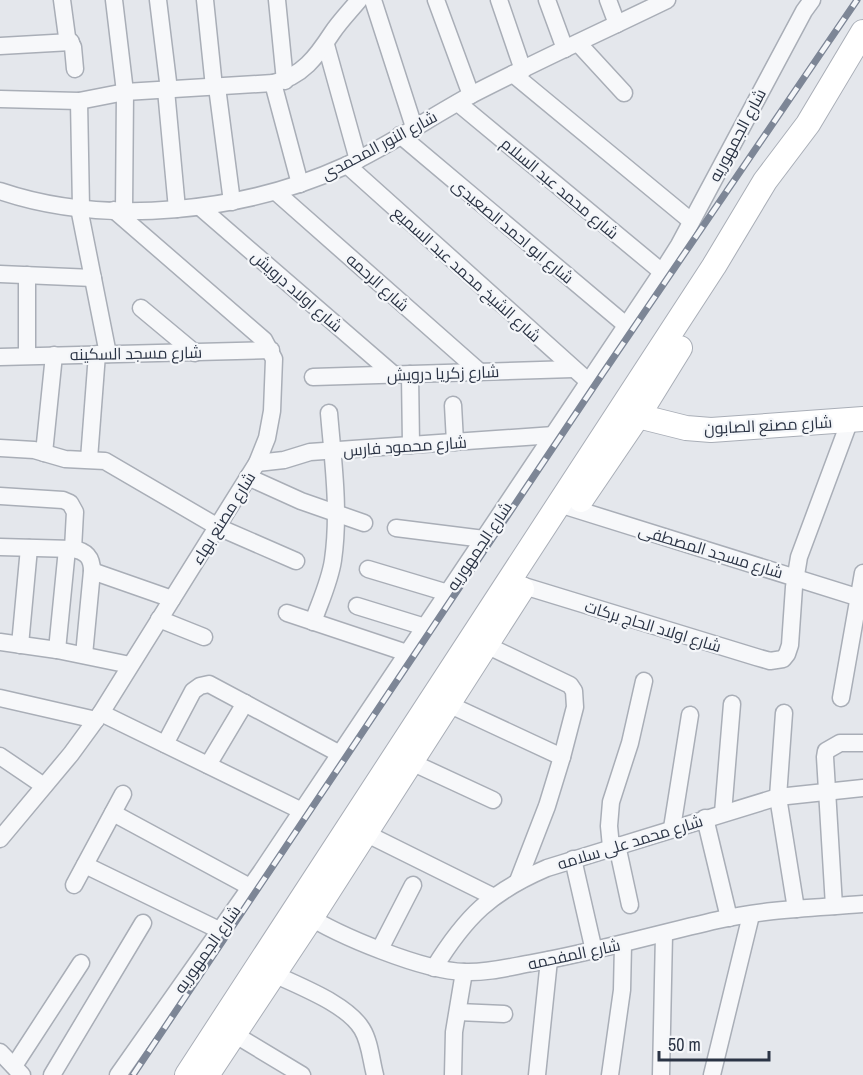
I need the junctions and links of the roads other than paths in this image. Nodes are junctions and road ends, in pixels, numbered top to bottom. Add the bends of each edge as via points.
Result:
1 (62, 0) edge
2 (114, 0) edge
3 (158, 0) edge
4 (205, 0) edge
5 (277, 0) edge
6 (359, 0) edge
7 (373, 0) edge
8 (436, 0) edge
9 (499, 0) edge
10 (547, 0) edge
11 (608, 0) edge
12 (667, 0) edge
13 (812, 0) edge
14 (617, 24) junction
15 (863, 32) edge
16 (71, 42) junction
17 (326, 45) junction
18 (0, 46) edge
19 (571, 46) junction
20 (75, 69) dead end
21 (518, 72) junction
22 (279, 82) junction
23 (215, 87) junction
24 (167, 90) junction
25 (125, 92) junction
26 (624, 93) dead end
27 (0, 99) edge
28 (464, 99) junction
29 (79, 101) junction
30 (407, 131) junction
31 (352, 163) junction
32 (300, 184) junction
33 (0, 191) edge
34 (276, 192) junction
35 (232, 202) junction
36 (200, 207) junction
37 (80, 208) junction
38 (177, 209) junction
39 (119, 210) junction
40 (691, 221) junction
41 (662, 272) junction
42 (0, 274) edge
43 (27, 275) junction
44 (93, 278) junction
45 (141, 308) dead end
46 (686, 324) junction
47 (627, 326) junction
48 (271, 350) junction
49 (195, 352) junction
50 (103, 354) junction
51 (27, 355) junction
52 (54, 355) junction
53 (0, 357) edge
54 (573, 369) junction
55 (480, 372) junction
56 (402, 374) junction
57 (313, 377) dead end
58 (588, 382) junction
59 (453, 405) dead end
60 (329, 413) dead end
61 (638, 416) junction
62 (856, 419) edge
63 (554, 435) junction
64 (455, 442) junction
65 (411, 445) junction
66 (0, 448) edge
67 (332, 451) junction
68 (44, 453) junction
69 (89, 459) junction
70 (252, 470) junction
71 (0, 496) edge
72 (567, 506) junction
73 (336, 514) junction
74 (364, 523) dead end
75 (218, 527) junction
76 (396, 528) dead end
77 (484, 539) junction
78 (0, 547) edge
79 (29, 548) junction
80 (70, 549) junction
81 (296, 561) dead end
82 (368, 569) dead end
83 (92, 572) junction
84 (863, 573) edge
85 (795, 578) junction
86 (524, 586) junction
87 (448, 593) junction
88 (860, 598) edge
89 (172, 599) junction
90 (357, 606) dead end
91 (287, 613) dead end
92 (159, 619) junction
93 (313, 622) junction
94 (425, 627) junction
95 (204, 637) dead end
96 (0, 642) edge
97 (20, 645) junction
98 (486, 645) junction
99 (57, 650) junction
100 (407, 653) junction
101 (84, 655) junction
102 (130, 665) junction
103 (644, 681) dead end
104 (0, 698) edge
105 (841, 698) dead end
106 (245, 703) junction
107 (448, 704) junction
108 (732, 704) dead end
109 (784, 713) dead end
110 (690, 715) dead end
111 (99, 717) junction
112 (863, 743) edge
113 (165, 744) junction
114 (340, 754) junction
115 (0, 756) edge
116 (562, 757) junction
117 (411, 762) junction
118 (208, 765) junction
119 (44, 786) junction
120 (863, 788) edge
121 (827, 790) junction
122 (123, 794) dead end
123 (778, 797) junction
124 (493, 800) dead end
125 (302, 811) junction
126 (112, 813) junction
127 (723, 813) junction
128 (705, 818) junction
129 (672, 828) junction
130 (2, 833) edge
131 (365, 833) junction
132 (614, 846) junction
133 (573, 860) junction
134 (85, 865) junction
135 (518, 880) junction
136 (74, 885) dead end
137 (413, 885) dead end
138 (250, 887) junction
139 (494, 897) junction
140 (863, 904) edge
141 (630, 905) dead end
142 (834, 906) junction
143 (796, 909) junction
144 (303, 913) junction
145 (751, 915) junction
146 (729, 918) junction
147 (143, 923) dead end
148 (221, 931) junction
149 (664, 934) junction
150 (623, 944) junction
151 (380, 949) junction
152 (594, 951) junction
153 (549, 960) junction
154 (81, 963) dead end
155 (434, 968) junction
156 (464, 972) junction
157 (274, 974) junction
158 (458, 1012) junction
159 (504, 1014) dead end
160 (234, 1034) junction
161 (370, 1057) junction
162 (8, 1061) edge
163 (52, 1075) edge
164 (118, 1075) edge
165 (187, 1075) edge
166 (207, 1075) edge
167 (303, 1075) edge
168 (363, 1075) edge
169 (375, 1075) edge
170 (453, 1075) edge
171 (537, 1075) edge
172 (610, 1075) edge
173 (661, 1075) edge
174 (712, 1075) edge

1 - 16 street
2 - 25 street
3 - 24 street
4 - 23 street
5 - 22 street
6 - 17 street
7 - 30 street
8 - 28 street
9 - 21 street
10 - 19 street
11 - 14 street
12 - 14 street, شارع النور المحمدى
13 - 40 street, شارع الجمهوريه
14 - 19 street, شارع النور المحمدى
15 - 46 main road via 808,124 782,182
16 - 18 street
16 - 20 street
17 - 22 street via 307,66
17 - 31 street
19 - 21 street, شارع النور المحمدى
19 - 26 street
21 - 28 street, شارع النور المحمدى
21 - 40 street
22 - 23 street
22 - 32 street
23 - 24 street
23 - 35 street
24 - 25 street
24 - 38 street
25 - 29 street
25 - 39 street
27 - 29 street
28 - 30 street, شارع النور المحمدى
28 - 41 street, شارع محمد عبد السلام
29 - 37 street
30 - 31 street, شارع النور المحمدى
30 - 47 street, شارع ابو احمد الصعيدى
31 - 32 street, شارع النور المحمدى
31 - 54 street, شارع الشيخ محمد عبد السميع
32 - 34 street, شارع النور المحمدى
33 - 37 street, شارع النور المحمدى via 49,205
34 - 35 street, شارع النور المحمدى
34 - 55 street, شارع الرحمه
35 - 36 street, شارع النور المحمدى
36 - 38 street, شارع النور المحمدى
36 - 56 street, شارع اولاد درويش
37 - 39 street, شارع النور المحمدى
37 - 44 street
38 - 39 street, شارع النور المحمدى
39 - 48 street
40 - 41 street, شارع الجمهوريه
41 - 47 street, شارع الجمهوريه
42 - 43 street
43 - 44 street
43 - 51 street
44 - 50 street
45 - 49 street
46 - 61 main road
46 - 72 main road
47 - 58 street, شارع الجمهوريه
48 - 49 street, شارع مسجد السكينه
48 - 70 street, شارع مصنع بهاء via 275,368 272,411 267,438
49 - 50 street, شارع مسجد السكينه
50 - 52 street, شارع مسجد السكينه
50 - 69 street
51 - 52 street, شارع مسجد السكينه
51 - 53 street, شارع مسجد السكينه
52 - 68 street
54 - 55 street, شارع زكريا درويش
54 - 58 street, شارع الشيخ محمد عبد السميع
55 - 56 street, شارع زكريا درويش
56 - 57 street, شارع زكريا درويش
56 - 65 street
58 - 63 street, شارع الجمهوريه
59 - 64 street
60 - 67 street
61 - 62 main road, شارع مصنع الصابون via 711,430
61 - 72 main road
62 - 85 street via 799,557
63 - 64 street, شارع محمود فارس
63 - 77 street, شارع الجمهوريه
64 - 65 street, شارع محمود فارس
65 - 67 street, شارع محمود فارس
66 - 68 street
67 - 70 street, شارع محمود فارس via 305,453
67 - 73 street
68 - 69 street via 65,459
69 - 75 street via 111,463
70 - 73 street via 301,501
70 - 75 street, شارع مصنع بهاء
71 - 80 street via 70,503 75,512
72 - 85 street, شارع مسجد المصطفى
72 - 86 main road
72 - 144 main road
73 - 74 street
73 - 93 street via 333,562
75 - 81 street
75 - 89 street, شارع مصنع بهاء
76 - 77 street
77 - 87 street, شارع الجمهوريه
78 - 79 street
79 - 80 street
79 - 97 street
80 - 83 street via 88,556
80 - 99 street
82 - 87 street
83 - 89 street
83 - 101 street
84 - 88 street
85 - 86 street, شارع اولاد الحاج بركات via 790,645 783,659 770,661
85 - 88 street, شارع مسجد المصطفى
86 - 98 main road
87 - 94 street, شارع الجمهوريه
88 - 105 street
89 - 92 street, شارع مصنع بهاء
90 - 94 street
91 - 93 street
92 - 95 street
92 - 102 street, شارع مصنع بهاء
93 - 100 street
94 - 100 street, شارع الجمهوريه
96 - 97 street
97 - 99 street
98 - 107 main road
98 - 116 street via 570,685 576,698
99 - 101 street
100 - 114 street, شارع الجمهوريه
101 - 102 street
102 - 111 street, شارع مصنع بهاء
103 - 132 street via 611,802 609,820
104 - 111 street
106 - 113 street via 209,684 200,686 193,691
106 - 114 street
106 - 118 street
107 - 116 street
107 - 117 main road
108 - 127 street
109 - 123 street
110 - 129 street
111 - 113 street
111 - 119 street, شارع مصنع بهاء
112 - 121 street via 840,743 826,751
113 - 118 street
114 - 125 street, شارع الجمهوريه
115 - 119 street
116 - 135 street
117 - 124 street
117 - 131 main road
118 - 125 street
119 - 130 street, شارع مصنع بهاء
120 - 121 street, شارع محمد على سلامه
121 - 123 street, شارع محمد على سلامه
121 - 142 street
122 - 126 street
123 - 127 street, شارع محمد على سلامه
123 - 143 street
125 - 138 street, شارع الجمهوريه
126 - 134 street
126 - 138 street
127 - 128 street, شارع محمد على سلامه
128 - 129 street, شارع محمد على سلامه
128 - 146 street
129 - 132 street, شارع محمد على سلامه
131 - 139 street
131 - 144 main road
132 - 133 street, شارع محمد على سلامه
132 - 141 street
133 - 135 street, شارع محمد على سلامه
133 - 152 street
134 - 136 street
134 - 148 street
135 - 139 street, شارع محمد على سلامه
137 - 151 street
138 - 148 street, شارع الجمهوريه
139 - 155 street, شارع محمد على سلامه via 458,932
140 - 142 street, شارع المفحمه
142 - 143 street, شارع المفحمه
143 - 145 street, شارع المفحمه
144 - 151 street, شارع المفحمه
144 - 157 main road
144 - 165 main road
145 - 146 street, شارع المفحمه
145 - 174 street
146 - 149 street, شارع المفحمه
147 - 163 street
148 - 164 street, شارع الجمهوريه
149 - 150 street, شارع المفحمه
149 - 173 street
150 - 152 street, شارع المفحمه
150 - 172 street via 622,990
151 - 155 street, شارع المفحمه
152 - 153 street, شارع المفحمه
153 - 156 street, شارع المفحمه via 486,972
153 - 171 street
154 - 162 street
155 - 156 street, شارع المفحمه
156 - 158 street
157 - 160 main road
157 - 161 street via 354,1018 363,1030
158 - 159 street
158 - 170 street
160 - 166 main road
160 - 167 street
161 - 168 street
161 - 169 street

